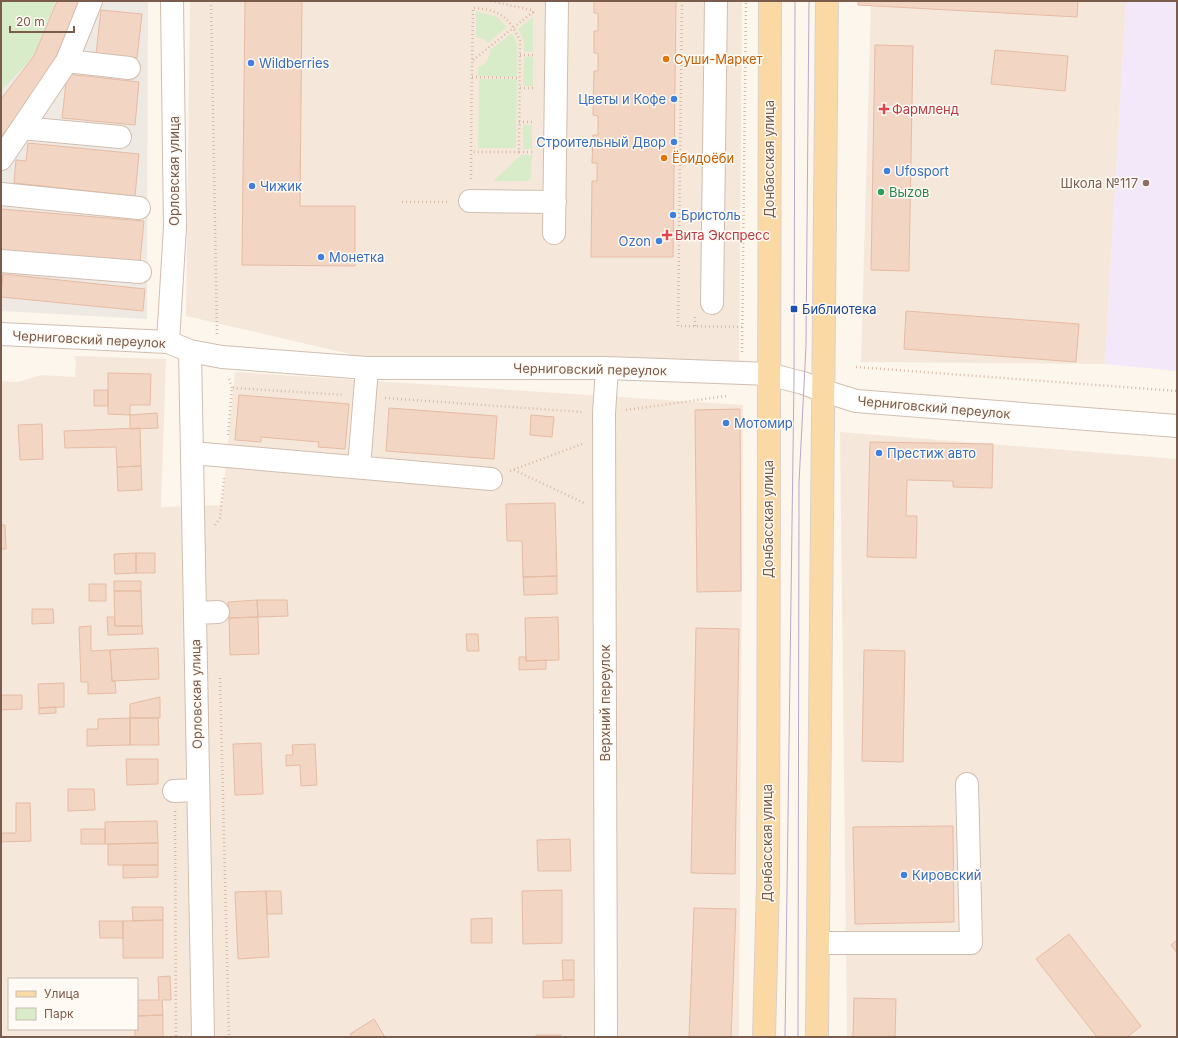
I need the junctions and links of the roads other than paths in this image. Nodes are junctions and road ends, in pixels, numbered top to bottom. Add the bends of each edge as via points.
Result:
1 (91, 1) edge
2 (172, 1) edge
3 (557, 1) edge
4 (716, 1) edge
5 (770, 1) edge
6 (827, 1) edge
7 (66, 61) junction
8 (129, 68) dead end
9 (22, 128) junction
10 (120, 137) dead end
11 (1, 159) edge
12 (1, 194) edge
13 (470, 194) road end
14 (555, 202) junction
15 (139, 208) dead end
16 (554, 233) dead end
17 (1, 261) edge
18 (140, 272) dead end
19 (712, 303) dead end
20 (1, 334) edge
21 (168, 342) junction
22 (190, 351) junction
23 (367, 368) junction
24 (607, 368) junction
25 (768, 374) junction
26 (824, 391) junction
27 (1177, 426) edge
28 (192, 453) junction
29 (358, 467) junction
30 (491, 479) road end
31 (218, 612) dead end
32 (195, 613) junction
33 (967, 784) dead end
34 (198, 790) junction
35 (174, 791) road end
36 (818, 943) junction
37 (203, 1037) edge
38 (606, 1037) edge
39 (764, 1037) edge
40 (817, 1037) edge

1 - 7 street
2 - 21 street, Орловская улица via 175,227
3 - 14 street
4 - 19 street
5 - 25 main road, Донбасская улица
6 - 26 main road
7 - 8 street
7 - 9 street
9 - 10 street
9 - 11 street
12 - 15 street
13 - 14 street
14 - 16 street
17 - 18 street
20 - 21 street, Черниговский переулок
21 - 22 street, Черниговский переулок
22 - 23 street, Черниговский переулок via 222,357
22 - 28 street, Орловская улица
23 - 24 street, Черниговский переулок
23 - 29 street
24 - 25 street, Черниговский переулок
24 - 38 street, Верхний переулок via 604,413
25 - 26 street, Черниговский переулок
25 - 39 main road, Донбасская улица via 768,882
26 - 27 street, Черниговский переулок via 856,401
26 - 36 main road
28 - 29 street
28 - 32 street, Орловская улица
29 - 30 street
31 - 32 street
32 - 34 street, Орловская улица
33 - 36 street via 971,943
34 - 35 street
34 - 37 street, Орловская улица
36 - 40 main road

